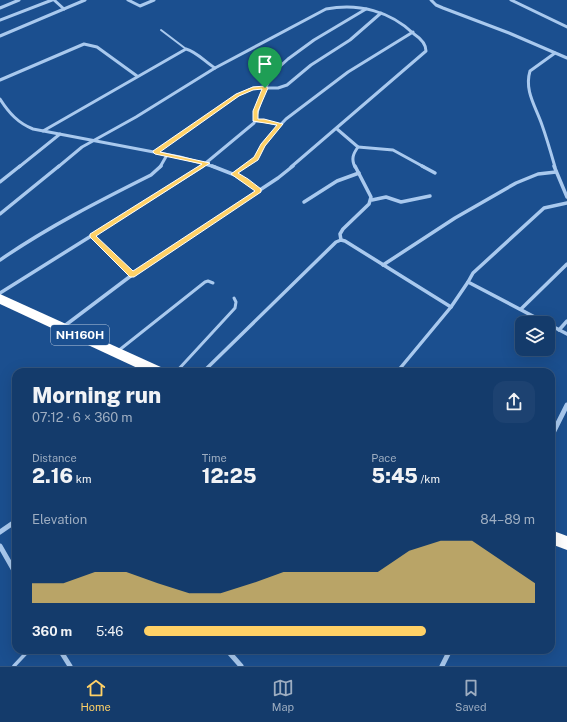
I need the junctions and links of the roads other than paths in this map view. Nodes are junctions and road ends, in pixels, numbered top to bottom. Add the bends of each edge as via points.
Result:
1 (20, 0) edge
2 (53, 0) edge
3 (85, 0) edge
4 (128, 0) edge
5 (154, 0) edge
6 (431, 0) edge
7 (511, 0) edge
8 (0, 8) edge
9 (64, 9) junction
10 (366, 9) junction
11 (381, 12) junction
12 (0, 20) edge
13 (567, 27) edge
14 (161, 30) dead end
15 (413, 32) junction
16 (0, 36) edge
17 (186, 49) junction
18 (555, 52) junction
19 (567, 58) edge
20 (215, 68) junction
21 (137, 76) junction
22 (0, 80) edge
23 (265, 88) junction
24 (0, 99) edge
25 (256, 121) junction
26 (280, 124) junction
27 (337, 129) junction
28 (43, 132) junction
29 (60, 134) junction
30 (93, 140) junction
31 (358, 147) junction
32 (155, 152) junction
33 (167, 155) junction
34 (207, 163) junction
35 (556, 172) junction
36 (359, 173) junction
37 (435, 173) dead end
38 (234, 174) junction
39 (0, 182) edge
40 (259, 191) junction
41 (430, 196) dead end
42 (567, 197) edge
43 (372, 200) junction
44 (304, 202) dead end
45 (567, 202) edge
46 (0, 214) edge
47 (92, 236) junction
48 (340, 240) junction
49 (0, 260) edge
50 (567, 264) edge
51 (383, 265) junction
52 (132, 275) junction
53 (468, 282) junction
54 (213, 283) dead end
55 (0, 292) edge
56 (234, 298) dead end
57 (0, 299) edge
58 (451, 307) junction
59 (521, 309) junction
60 (534, 316) edge
61 (567, 322) edge
62 (63, 328) junction
63 (555, 328) edge
64 (559, 330) junction
65 (567, 334) edge
66 (117, 352) junction
67 (151, 368) edge
68 (180, 368) edge
69 (207, 368) edge
70 (400, 368) edge
71 (567, 405) edge
72 (555, 429) edge
73 (12, 524) edge
74 (0, 532) edge
75 (555, 538) edge
76 (567, 543) edge
77 (0, 546) edge
78 (12, 567) edge
79 (25, 654) edge
80 (62, 654) edge
81 (230, 654) edge
82 (448, 654) edge
83 (14, 666) edge
84 (70, 666) edge
85 (240, 666) edge
86 (442, 666) edge

1 - 8 street
2 - 9 street
2 - 12 street
3 - 9 street
4 - 5 street via 140,6
6 - 18 street via 443,8
7 - 13 street
9 - 16 street
10 - 11 street
10 - 20 street via 333,6
10 - 23 street via 294,55 271,77
11 - 15 street via 398,20
11 - 23 street via 350,40 311,65 287,85
14 - 17 lane
15 - 26 street via 348,72
15 - 27 street via 426,46 426,51
17 - 20 street via 194,51
17 - 21 street
18 - 19 street
18 - 35 street via 530,71 528,83 530,97 543,126
20 - 30 street via 136,117
21 - 22 street via 97,47 84,44
21 - 28 street
23 - 25 street via 256,111
23 - 32 street via 253,88 238,95
24 - 28 street via 5,108 25,127
25 - 26 street
25 - 34 street
26 - 38 street via 256,158
27 - 31 street
27 - 40 street
28 - 29 street
29 - 30 street
29 - 39 street
30 - 32 street
30 - 46 street
31 - 36 street via 351,157
31 - 37 street via 393,150
32 - 33 street
33 - 34 street
33 - 49 street via 162,165 151,175 68,218
34 - 38 street
34 - 47 street
35 - 42 street
35 - 51 street via 538,174 516,183 455,218
36 - 43 street
36 - 44 street via 329,185
38 - 40 street
40 - 52 street
41 - 43 street via 401,202 386,197
43 - 48 street via 343,229
45 - 53 street via 550,205 537,214 473,273
47 - 52 street
47 - 55 street
48 - 51 street
48 - 69 street
50 - 59 street
51 - 58 street
52 - 62 street
53 - 58 street
53 - 59 street
54 - 66 lane via 205,282
56 - 68 lane via 235,308
57 - 62 highway, NH160H
58 - 70 street
59 - 60 street
61 - 64 street
62 - 66 highway, NH160H
63 - 64 street
64 - 65 street
66 - 67 highway, NH160H
71 - 72 street
73 - 74 street
75 - 76 highway
77 - 78 street
79 - 83 lane
80 - 84 street
81 - 85 street
82 - 86 street

